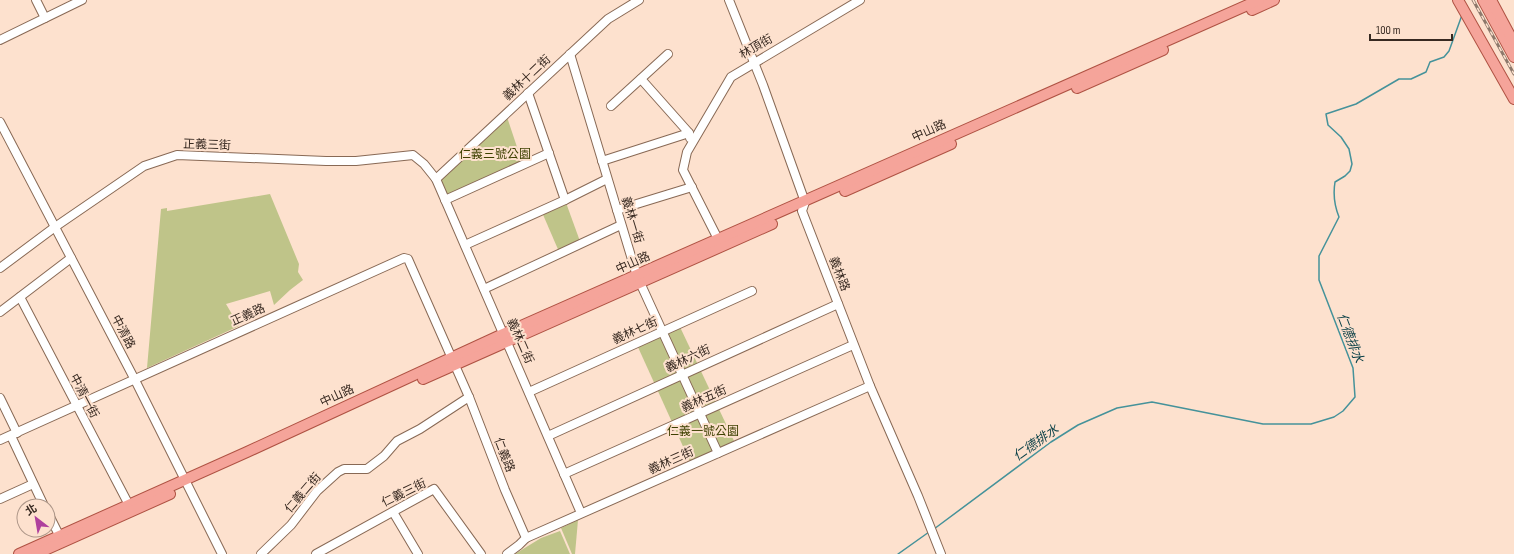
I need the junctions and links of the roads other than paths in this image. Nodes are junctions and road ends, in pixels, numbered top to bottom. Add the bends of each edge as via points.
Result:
1 (36, 0) edge
2 (82, 0) edge
3 (638, 0) edge
4 (729, 0) edge
5 (860, 0) edge
6 (1259, 0) edge
7 (1274, 0) edge
8 (1458, 0) edge
9 (1466, 0) edge
10 (1484, 0) edge
11 (1492, 0) edge
12 (45, 18) junction
13 (1476, 26) junction
14 (0, 40) edge
15 (1510, 43) edge
16 (1514, 53) edge
17 (570, 54) junction
18 (668, 54) dead end
19 (1514, 57) edge
20 (754, 63) junction
21 (641, 79) junction
22 (1514, 85) edge
23 (528, 93) junction
24 (1514, 99) edge
25 (611, 106) dead end
26 (0, 122) edge
27 (689, 134) junction
28 (692, 143) junction
29 (549, 154) junction
30 (602, 161) junction
31 (436, 179) junction
32 (607, 179) junction
33 (692, 188) junction
34 (445, 200) junction
35 (565, 200) junction
36 (803, 206) junction
37 (617, 210) junction
38 (621, 225) junction
39 (55, 228) junction
40 (720, 242) junction
41 (464, 245) junction
42 (71, 258) junction
43 (0, 268) edge
44 (638, 279) junction
45 (484, 288) junction
46 (752, 292) dead end
47 (20, 297) junction
48 (838, 304) junction
49 (0, 312) edge
50 (663, 332) junction
51 (505, 338) junction
52 (853, 345) junction
53 (453, 361) junction
54 (682, 375) junction
55 (135, 380) junction
56 (870, 386) junction
57 (529, 392) junction
58 (469, 397) junction
59 (0, 398) edge
60 (76, 406) junction
61 (700, 413) junction
62 (14, 434) junction
63 (548, 436) junction
64 (0, 440) edge
65 (718, 453) junction
66 (564, 474) junction
67 (186, 483) junction
68 (33, 484) junction
69 (40, 498) edge
70 (0, 499) edge
71 (129, 505) junction
72 (393, 512) junction
73 (581, 513) junction
74 (56, 529) edge
75 (526, 538) junction
76 (61, 539) junction
77 (19, 554) edge
78 (36, 554) edge
79 (222, 554) edge
80 (262, 554) edge
81 (316, 554) edge
82 (418, 554) edge
83 (481, 554) edge
84 (507, 554) edge
85 (941, 554) edge

1 - 12 street
2 - 12 street
3 - 17 street, 義林十二街 via 608,19
4 - 20 street, 義林路
5 - 20 street, 林頂街
6 - 36 main road, 中山路 via 911,154
7 - 36 main road, 中山路
8 - 13 main road
9 - 13 main road
10 - 15 main road
11 - 15 main road
12 - 14 street
13 - 22 main road
13 - 24 main road
15 - 16 main road
15 - 19 main road
17 - 23 street, 義林十二街
17 - 30 street, 義林一街
18 - 21 street
20 - 28 street, 林頂街 via 731,78
20 - 36 street, 義林路
21 - 25 street
21 - 27 street
23 - 29 street
23 - 31 street, 義林十二街
26 - 39 street, 中清路
27 - 28 street
27 - 30 street
28 - 33 street, 林頂街 via 687,152 684,170
29 - 34 street
29 - 35 street
30 - 32 street, 義林一街
31 - 34 street, 義林二街
31 - 39 street, 正義三街 via 413,155 356,161 177,156 144,166
32 - 35 street
32 - 37 street, 義林一街
33 - 37 street
33 - 40 street, 林頂街
34 - 41 street, 義林二街
35 - 41 street
36 - 40 main road, 中山路
36 - 48 street, 義林路
37 - 38 street, 義林一街
38 - 44 street, 義林一街
38 - 45 street
39 - 42 street, 中清路
39 - 43 street, 正義三街
40 - 44 main road, 中山路
41 - 45 street, 義林二街
42 - 47 street
42 - 55 street, 中清路
44 - 50 street, 義林一街
44 - 51 main road, 中山路
45 - 51 street, 義林二街
46 - 50 street, 義林七街
47 - 49 street
47 - 60 street, 中清一街
48 - 52 street, 義林路
48 - 54 street, 義林六街
50 - 54 street, 義林一街
50 - 57 street, 義林七街
51 - 53 main road, 中山路
51 - 57 street, 義林二街
52 - 56 street, 義林路
52 - 61 street, 義林五街
53 - 55 street, 正義路 via 410,262 404,258
53 - 58 street, 仁義路
53 - 67 main road, 中山路
54 - 61 street, 義林一街
54 - 63 street, 義林六街
55 - 60 street, 正義路
55 - 67 street, 中清路
56 - 65 street, 義林三街
56 - 85 street, 義林路
57 - 63 street, 義林二街
58 - 75 street, 仁義路 via 504,490
58 - 80 street, 仁義二街 via 397,441 384,456 367,469 344,469 338,472 317,491 291,525
59 - 62 street
60 - 62 street, 正義路
60 - 71 street, 中清一街
61 - 65 street, 義林一街
61 - 66 street, 義林五街
62 - 64 street, 正義路
62 - 68 street
63 - 66 street, 義林二街
65 - 73 street, 義林三街
66 - 73 street, 義林二街
67 - 71 main road, 中山路
67 - 76 main road, 中山路
67 - 79 street, 中清路
68 - 69 street
68 - 70 street
71 - 76 main road, 中山路
72 - 81 street, 仁義三街
72 - 82 street
72 - 83 street, 仁義三街 via 434,489
73 - 75 street, 義林三街
74 - 76 street
75 - 84 street
76 - 77 main road, 中山路
76 - 78 main road, 中山路

